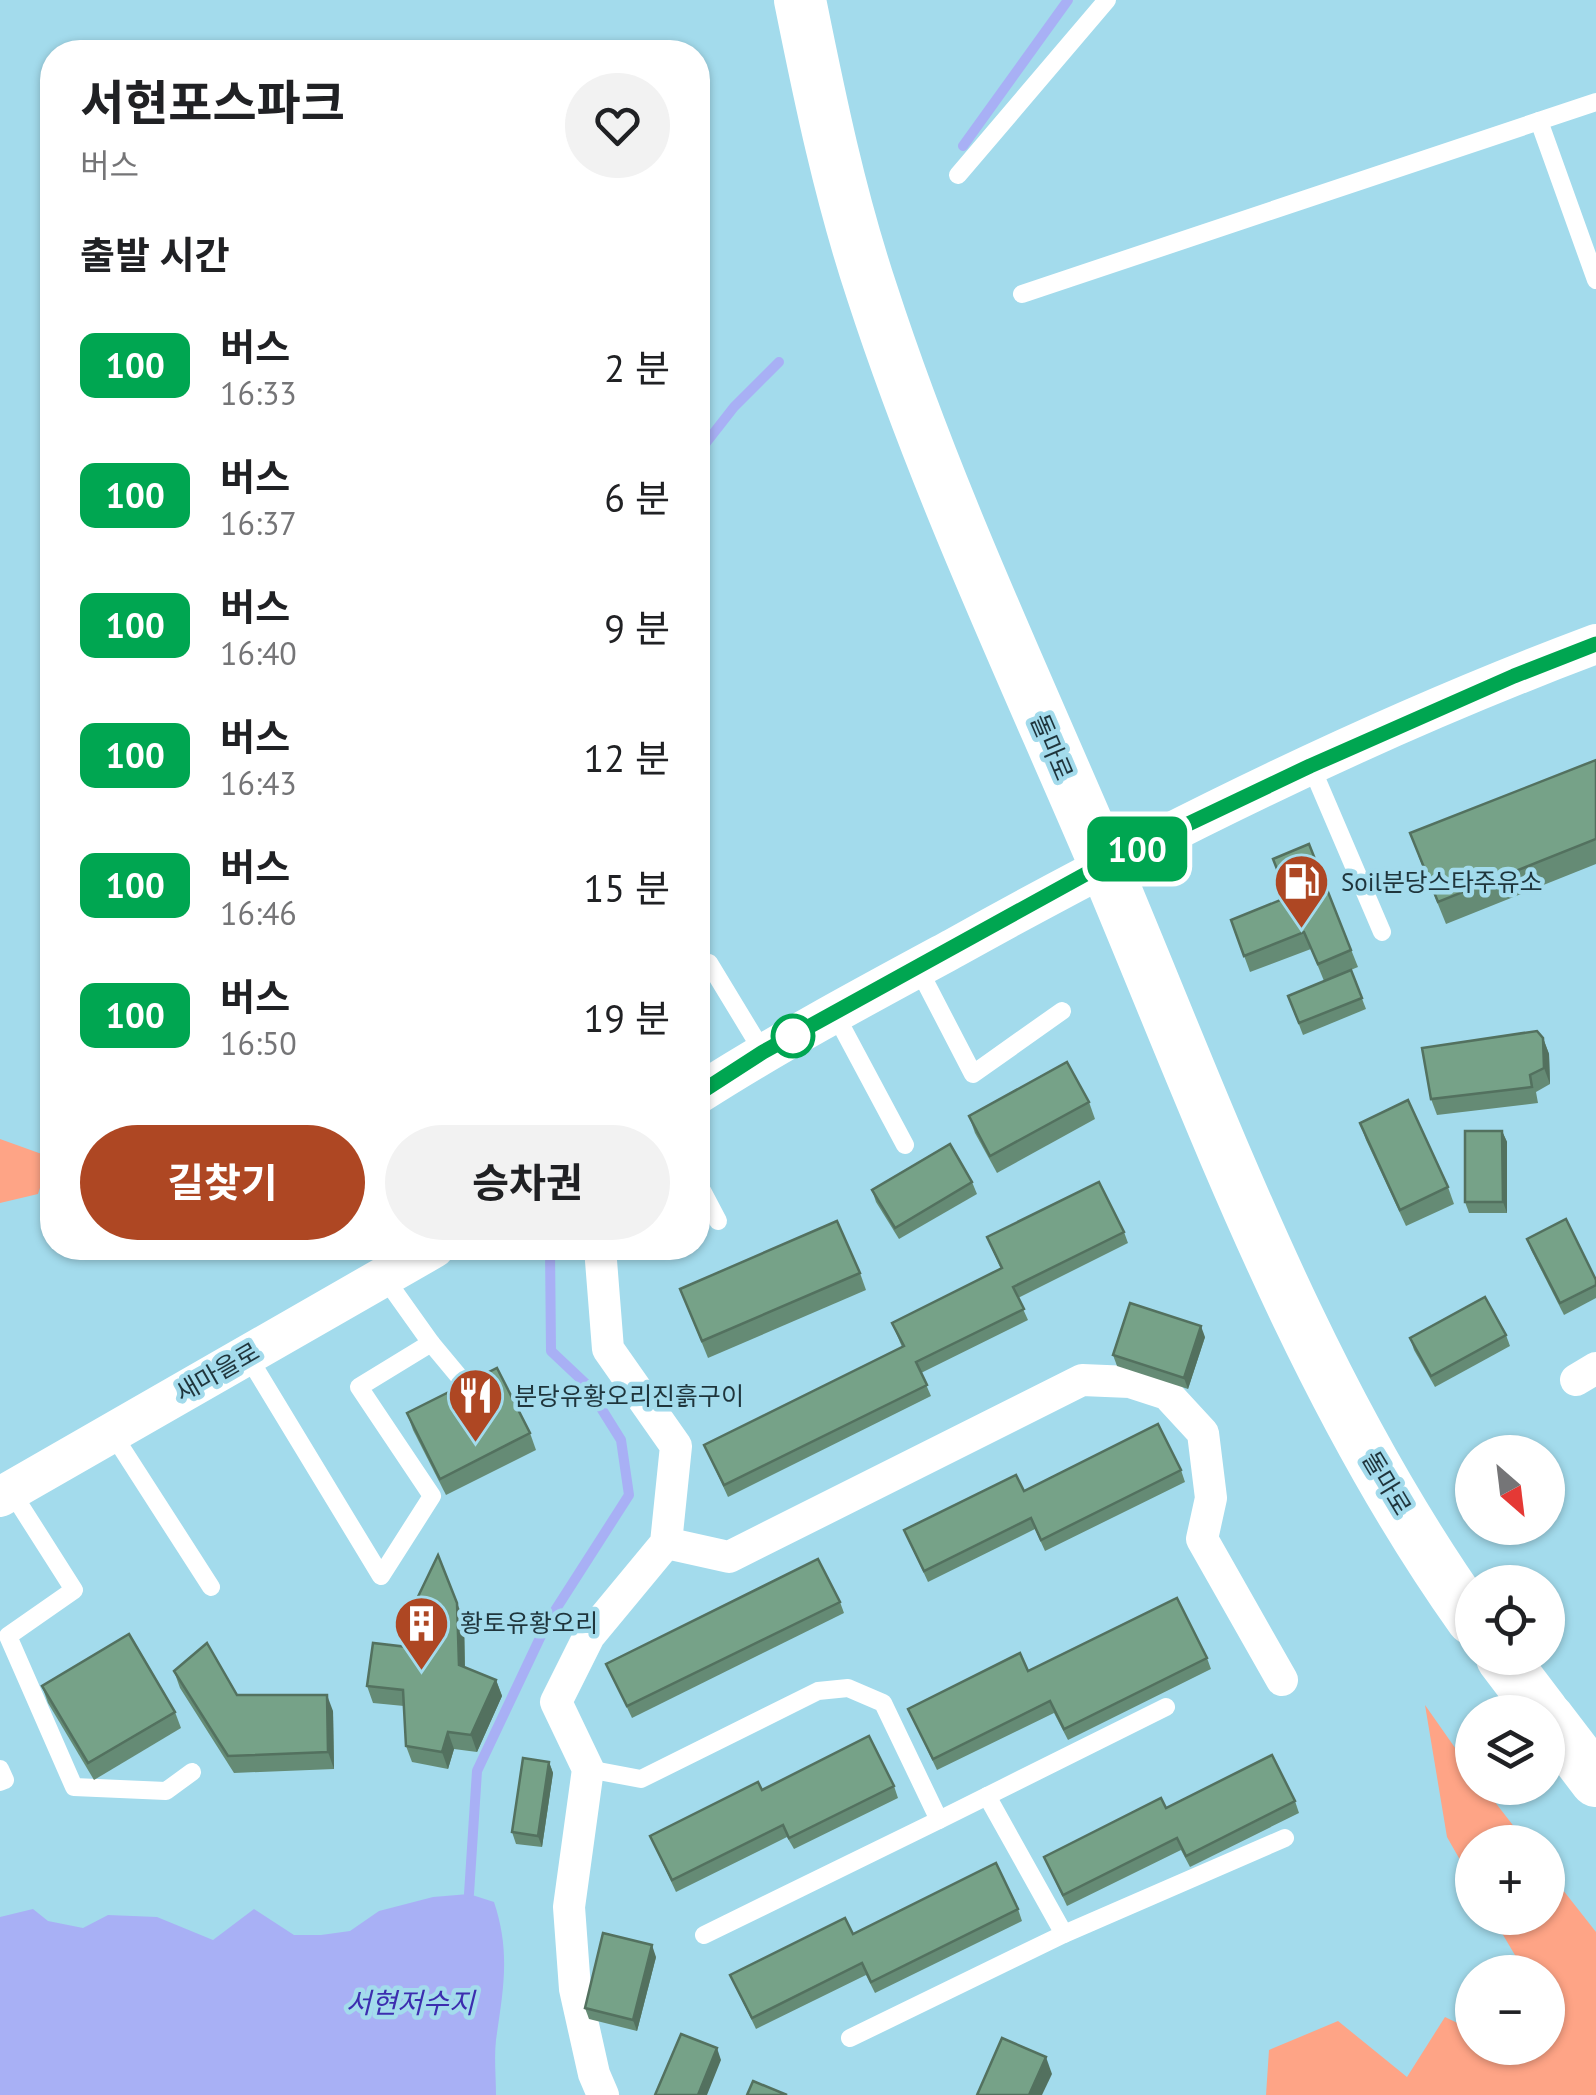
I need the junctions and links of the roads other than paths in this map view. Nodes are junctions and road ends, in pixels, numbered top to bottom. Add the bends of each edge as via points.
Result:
1 (800, 0) edge
2 (1107, 0) edge
3 (1596, 102) edge
4 (1539, 121) junction
5 (958, 175) dead end
6 (1596, 280) edge
7 (1022, 294) dead end
8 (1596, 645) edge
9 (1310, 766) junction
10 (1104, 864) junction
11 (1382, 932) dead end
12 (710, 965) edge
13 (918, 968) junction
14 (1062, 1011) dead end
15 (834, 1013) junction
16 (763, 1052) junction
17 (710, 1086) edge
18 (905, 1145) dead end
19 (710, 1206) edge
20 (718, 1221) dead end
21 (414, 1260) edge
22 (601, 1260) edge
23 (384, 1278) junction
24 (431, 1343) junction
25 (247, 1354) junction
26 (476, 1398) edge
27 (112, 1432) junction
28 (5, 1494) edge
29 (666, 1543) junction
30 (212, 1587) dead end
31 (1455, 1592) edge
32 (1515, 1675) edge
33 (1282, 1680) dead end
34 (1531, 1695) edge
35 (1166, 1707) dead end
36 (1565, 1740) edge
37 (0, 1769) edge
38 (588, 1769) junction
39 (192, 1772) dead end
40 (1596, 1780) edge
41 (0, 1782) edge
42 (987, 1796) junction
43 (940, 1820) junction
44 (1285, 1838) dead end
45 (1064, 1934) junction
46 (704, 1935) dead end
47 (850, 2038) dead end
48 (603, 2095) edge

1 - 10 main road, 돌마로 via 847,210 920,428
2 - 5 lane
3 - 4 lane
4 - 6 lane
4 - 7 lane
8 - 9 street
9 - 10 street
9 - 11 lane
10 - 13 street
10 - 31 main road, 돌마로 via 1226,1164 1302,1323 1370,1456
12 - 16 lane
13 - 14 lane via 973,1074
13 - 15 street
15 - 16 street
15 - 18 lane
16 - 17 street
19 - 20 lane
21 - 23 street, 새마을로
22 - 29 street via 608,1348 676,1446
23 - 24 lane
23 - 25 street, 새마을로
24 - 25 lane via 358,1387 432,1496 381,1576
24 - 26 lane
25 - 27 street, 새마을로
27 - 28 street, 새마을로
27 - 30 lane
28 - 39 lane via 74,1590 8,1636 74,1787 166,1791
29 - 33 street via 729,1557 1082,1380 1130,1382 1167,1394 1203,1433 1212,1498 1202,1539
29 - 38 street via 589,1636 556,1702
32 - 34 main road
35 - 42 lane
36 - 40 main road
37 - 41 lane
38 - 43 lane via 641,1779 818,1691 848,1688 883,1703
38 - 48 street via 569,1908 575,1989
42 - 43 lane
42 - 45 lane
43 - 46 lane
44 - 45 lane
45 - 47 lane

